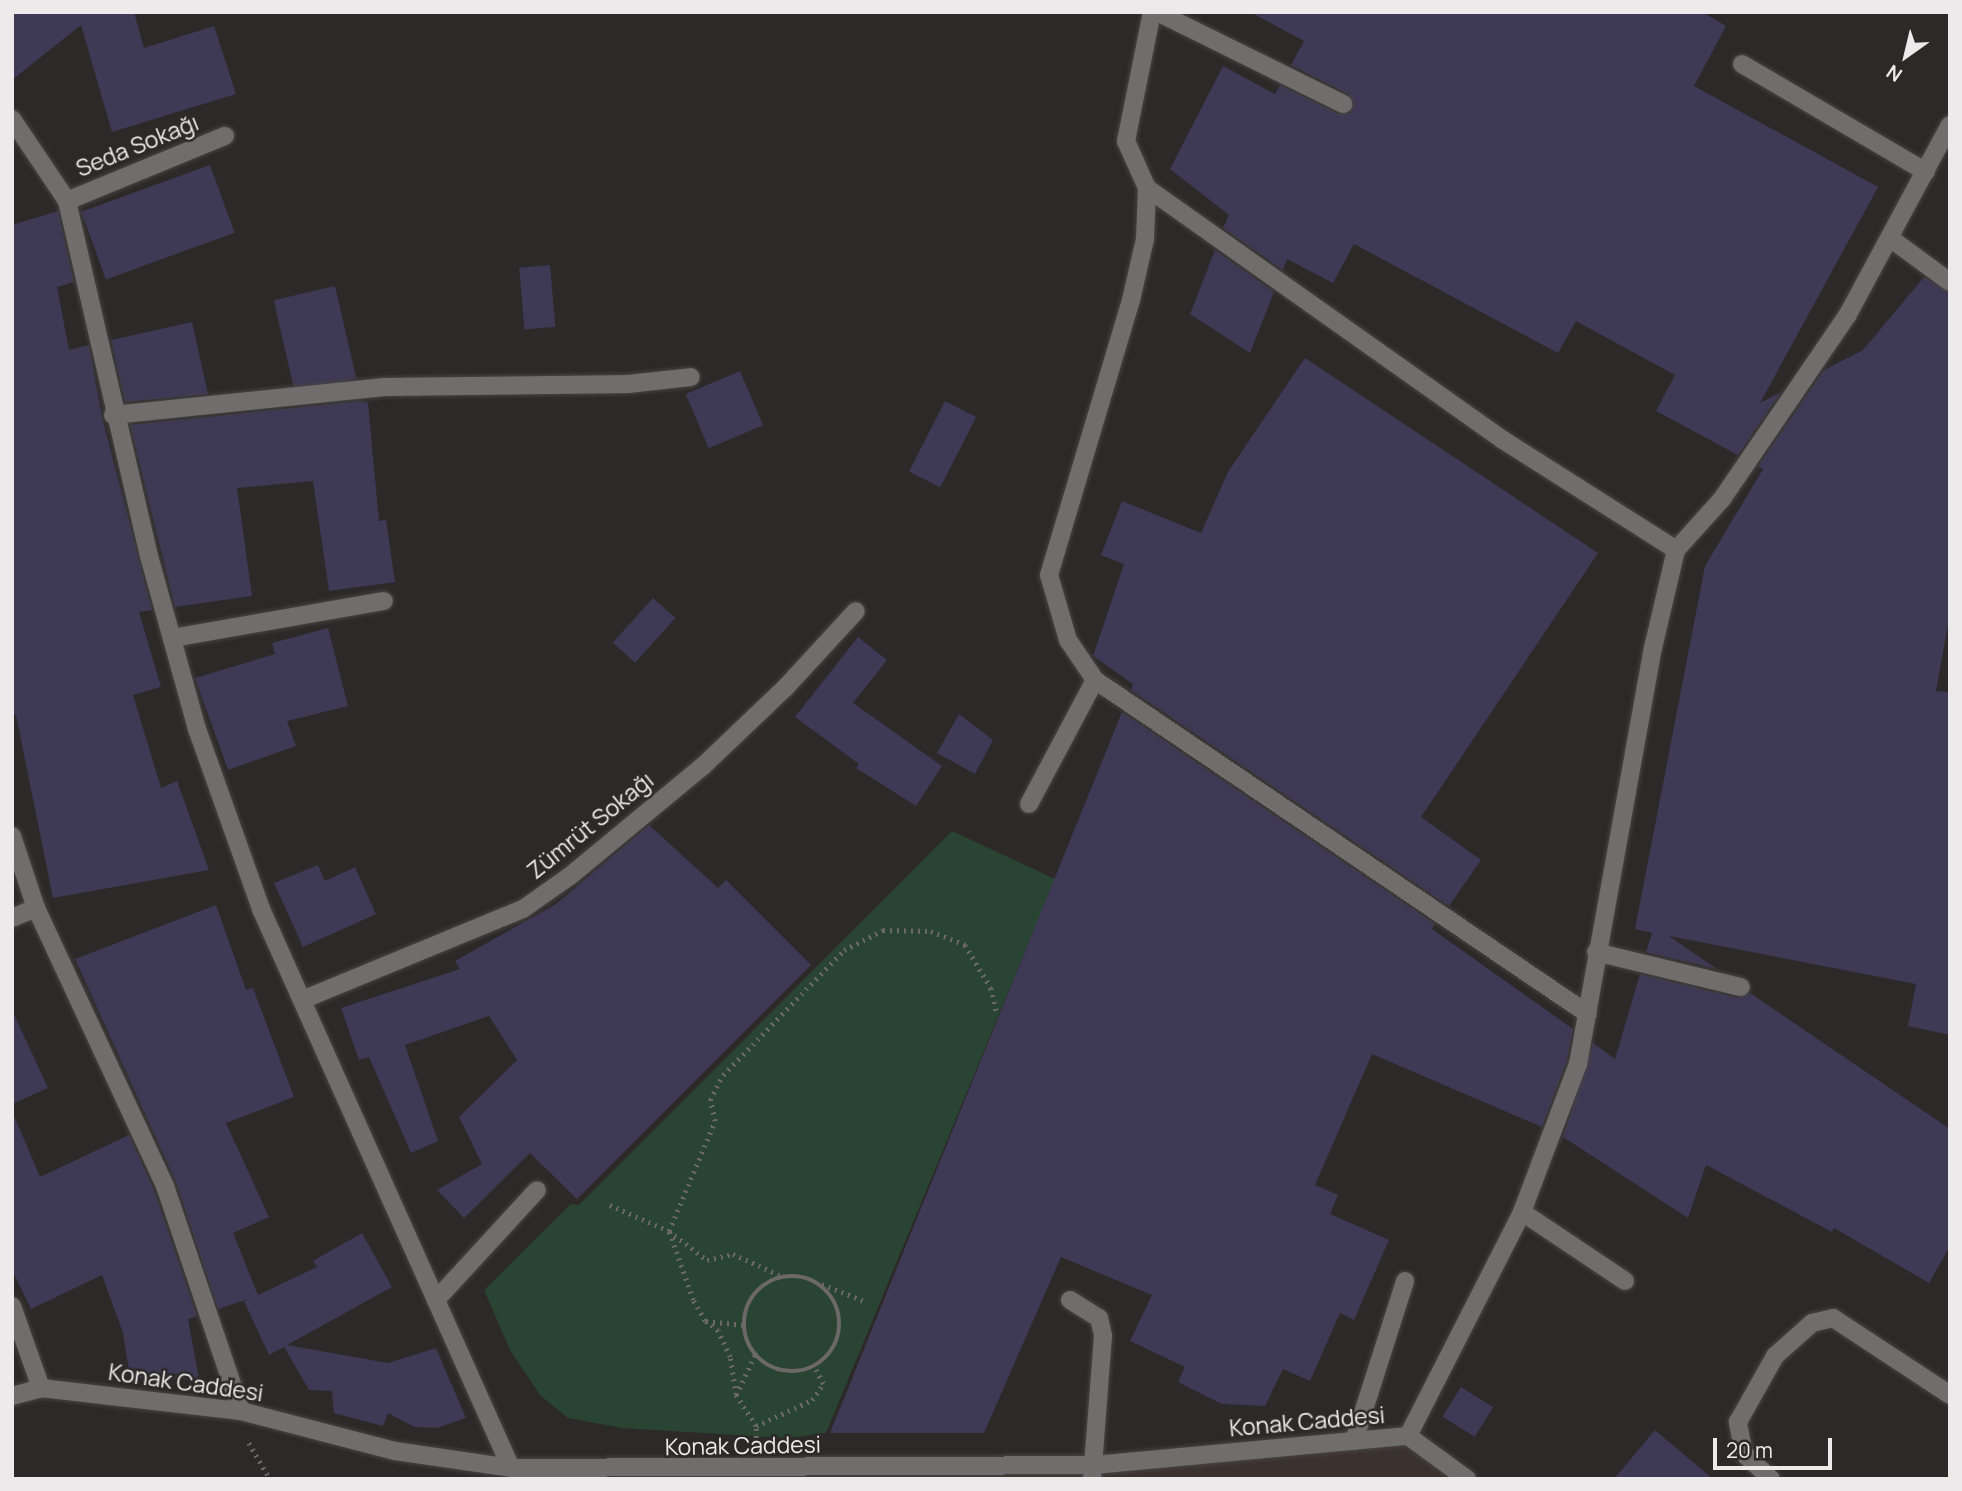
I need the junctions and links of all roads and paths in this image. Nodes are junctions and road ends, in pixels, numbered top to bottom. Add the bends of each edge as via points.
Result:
1 (1152, 12) edge
2 (1157, 12) edge
3 (1742, 64) dead end
4 (1343, 104) dead end
5 (12, 119) edge
6 (1950, 125) edge
7 (226, 136) dead end
8 (1926, 172) junction
9 (1147, 188) junction
10 (67, 201) junction
11 (1890, 238) junction
12 (1950, 282) edge
13 (691, 377) dead end
14 (113, 415) junction
15 (1676, 550) junction
16 (384, 601) dead end
17 (856, 611) dead end
18 (172, 638) junction
19 (1096, 680) junction
20 (1029, 804) dead end
21 (12, 836) edge
22 (36, 908) junction
23 (12, 918) edge
24 (1596, 952) junction
25 (1741, 987) dead end
26 (302, 1000) junction
27 (997, 1014) dead end
28 (1588, 1014) junction
29 (537, 1190) dead end
30 (610, 1205) dead end
31 (1522, 1212) junction
32 (670, 1231) junction
33 (782, 1276) junction
34 (1625, 1281) dead end
35 (815, 1282) junction
36 (1405, 1282) dead end
37 (436, 1300) junction
38 (1070, 1300) dead end
39 (864, 1301) dead end
40 (12, 1306) edge
41 (705, 1321) junction
42 (744, 1325) junction
43 (755, 1355) junction
44 (814, 1368) junction
45 (41, 1388) junction
46 (736, 1395) junction
47 (1950, 1395) edge
48 (12, 1396) edge
49 (241, 1411) junction
50 (756, 1426) junction
51 (1408, 1436) junction
52 (1354, 1441) junction
53 (511, 1468) junction
54 (758, 1469) junction
55 (1093, 1472) edge
56 (618, 1475) edge
57 (1467, 1479) edge
58 (1771, 1479) edge

1 - 9 street via 1126,141
2 - 4 street
3 - 8 street
5 - 10 street
6 - 8 street
7 - 10 street, Seda Sokağı via 106,181
8 - 11 street
9 - 15 street via 1503,440
9 - 19 street via 1145,239 1131,300 1049,575 1068,640
10 - 14 street via 88,278
11 - 12 street
11 - 15 street via 1816,362 1722,499
13 - 14 street via 628,384 385,387
14 - 18 street
15 - 24 street
16 - 18 street
17 - 26 street, Zümrüt Sokağı via 786,687 703,766 570,876 523,909
18 - 26 street via 197,729 256,897
19 - 20 street
19 - 28 street
21 - 22 street
22 - 23 street
22 - 49 street via 164,1186
24 - 25 street
24 - 28 street
26 - 37 street
27 - 32 path via 976,958 952,937 931,931 883,930 844,950 723,1075 710,1100 715,1121
28 - 31 street via 1578,1064
29 - 37 street
30 - 32 path
31 - 34 street
31 - 51 street
32 - 33 path via 707,1260 733,1254
32 - 41 path via 693,1300
33 - 35 path
33 - 42 path via 755,1294
35 - 39 path
35 - 44 path via 836,1303 840,1332 827,1359
36 - 52 street
37 - 53 street
38 - 55 street via 1099,1318 1103,1336
40 - 45 street
41 - 42 path
41 - 46 path via 718,1331 730,1357
42 - 43 path
43 - 44 path via 783,1372
43 - 46 path
44 - 50 path via 823,1384 812,1400
45 - 48 street, Konak Caddesi
45 - 49 street, Konak Caddesi
46 - 50 path
47 - 58 street via 1833,1318 1812,1323 1775,1356 1738,1422 1744,1454
49 - 53 street, Konak Caddesi via 394,1451
50 - 54 path
51 - 52 street, Konak Caddesi
51 - 57 street, Konak Caddesi
52 - 55 street, Konak Caddesi
53 - 56 street, Konak Caddesi
54 - 55 street, Konak Caddesi
54 - 56 street, Konak Caddesi

